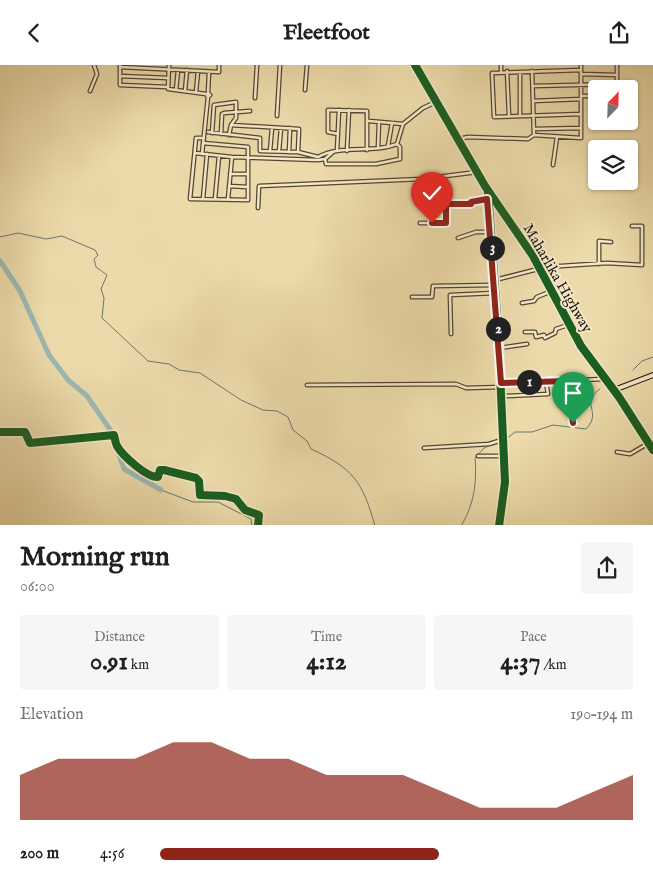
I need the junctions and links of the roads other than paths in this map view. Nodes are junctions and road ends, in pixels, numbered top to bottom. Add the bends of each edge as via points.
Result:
1 (94, 65) edge
2 (219, 65) edge
3 (258, 65) edge
4 (280, 65) edge
5 (307, 65) edge
6 (415, 65) edge
7 (501, 65) edge
8 (581, 65) edge
9 (616, 65) edge
10 (120, 66) edge
11 (169, 67) edge
12 (178, 69) junction
13 (187, 70) junction
14 (581, 70) junction
15 (198, 71) junction
16 (209, 71) junction
17 (501, 71) junction
18 (507, 71) junction
19 (532, 71) junction
20 (520, 72) junction
21 (581, 74) junction
22 (617, 75) junction
23 (120, 76) junction
24 (168, 78) junction
25 (617, 80) edge
26 (581, 85) junction
27 (588, 85) edge
28 (533, 86) junction
29 (168, 87) junction
30 (176, 90) junction
31 (90, 91) dead end
32 (185, 91) junction
33 (305, 91) dead end
34 (196, 92) junction
35 (207, 94) junction
36 (588, 96) edge
37 (581, 97) junction
38 (255, 99) dead end
39 (533, 101) junction
40 (437, 102) junction
41 (340, 110) junction
42 (349, 110) junction
43 (236, 111) junction
44 (250, 111) dead end
45 (581, 114) junction
46 (277, 116) dead end
47 (509, 116) junction
48 (534, 116) junction
49 (520, 117) junction
50 (368, 121) junction
51 (380, 122) junction
52 (392, 123) junction
53 (403, 124) junction
54 (231, 125) junction
55 (272, 128) junction
56 (281, 128) junction
57 (581, 128) junction
58 (290, 129) junction
59 (534, 129) junction
60 (221, 134) junction
61 (338, 134) junction
62 (229, 135) junction
63 (534, 135) junction
64 (556, 137) junction
65 (204, 138) junction
66 (458, 139) junction
67 (203, 143) junction
68 (397, 144) junction
69 (388, 146) junction
70 (378, 149) junction
71 (367, 150) junction
72 (270, 151) junction
73 (280, 151) junction
74 (335, 151) junction
75 (347, 151) junction
76 (289, 152) junction
77 (298, 152) junction
78 (194, 153) junction
79 (202, 153) junction
80 (207, 154) junction
81 (219, 155) junction
82 (232, 157) junction
83 (248, 158) junction
84 (325, 159) junction
85 (553, 165) dead end
86 (477, 172) junction
87 (230, 174) junction
88 (248, 174) junction
89 (229, 186) junction
90 (248, 187) junction
91 (488, 191) junction
92 (203, 199) junction
93 (215, 199) junction
94 (228, 199) junction
95 (487, 199) junction
96 (258, 208) dead end
97 (420, 223) dead end
98 (632, 226) dead end
99 (491, 232) junction
100 (458, 238) dead end
101 (611, 242) dead end
102 (599, 264) junction
103 (541, 269) junction
104 (495, 280) junction
105 (495, 285) junction
106 (552, 291) junction
107 (495, 293) junction
108 (412, 297) dead end
109 (522, 303) dead end
110 (570, 325) junction
111 (526, 332) dead end
112 (451, 333) dead end
113 (527, 344) dead end
114 (499, 348) junction
115 (653, 375) edge
116 (606, 379) junction
117 (568, 381) junction
118 (546, 382) junction
119 (307, 385) dead end
120 (501, 385) junction
121 (614, 390) junction
122 (506, 396) dead end
123 (573, 423) dead end
124 (0, 432) edge
125 (502, 440) junction
126 (649, 443) junction
127 (424, 448) dead end
128 (653, 450) edge
129 (617, 452) dead end
130 (503, 456) junction
131 (478, 457) dead end
132 (258, 525) edge
133 (499, 525) edge

1 - 31 street via 96,73
2 - 16 street via 218,72
3 - 38 street
4 - 46 street
5 - 33 street
6 - 40 highway, Maharlika Highway
7 - 17 street
8 - 14 street
9 - 22 street
10 - 11 street
10 - 23 street
11 - 12 street
11 - 24 street
12 - 13 street
12 - 30 street
13 - 15 street
13 - 32 street
14 - 19 street
14 - 21 street
15 - 16 street
15 - 34 street
16 - 35 street
17 - 18 street
17 - 47 street via 492,73 494,117
18 - 20 street
18 - 47 street
19 - 20 street
19 - 28 street
20 - 49 street
21 - 22 street
21 - 26 street
22 - 25 street
23 - 24 street
23 - 29 street via 120,85
24 - 29 street
26 - 27 street
26 - 28 street
26 - 37 street
28 - 39 street
29 - 30 street
30 - 32 street
32 - 34 street
34 - 35 street
35 - 65 street
36 - 37 street
37 - 39 street
37 - 45 street
39 - 48 street
40 - 53 street via 423,108
40 - 66 highway, Maharlika Highway
41 - 42 street
41 - 61 street
41 - 61 street via 328,110 328,133
42 - 50 street via 367,111
42 - 75 street
43 - 44 street
43 - 54 street
43 - 60 street via 222,114
43 - 60 street via 236,102 214,105 210,133
45 - 48 street
45 - 57 street
47 - 49 street
48 - 49 street
48 - 59 street
50 - 51 street
50 - 71 street
51 - 52 street
51 - 70 street
52 - 53 street
52 - 69 street
53 - 68 street
54 - 55 street
54 - 62 street
55 - 56 street
55 - 72 street
56 - 58 street
56 - 73 street
57 - 59 street
57 - 64 street via 581,138
58 - 76 street
58 - 77 street via 299,129
59 - 63 street
60 - 62 street
61 - 74 street
62 - 72 street via 260,138 260,151
63 - 64 street
63 - 66 street via 528,139
64 - 85 street
65 - 67 street
65 - 78 street via 196,138
66 - 86 highway, Maharlika Highway
67 - 79 street
67 - 83 street via 248,147
68 - 69 street
68 - 84 street via 400,159 376,165 326,164
69 - 70 street
70 - 71 street
71 - 75 street
72 - 73 street
73 - 76 street
74 - 75 street
74 - 77 street via 318,157
74 - 84 street
76 - 77 street
78 - 79 street
78 - 92 street via 190,199
79 - 80 street
80 - 81 street
80 - 92 street
81 - 82 street
81 - 93 street
82 - 83 street
82 - 87 street
83 - 84 street
83 - 88 street
86 - 91 highway, Maharlika Highway
86 - 96 street via 422,179 259,186
87 - 88 street
87 - 89 street
88 - 90 street
89 - 90 street
89 - 94 street
90 - 94 street via 248,200
91 - 95 street
91 - 103 highway, Maharlika Highway
92 - 93 street
93 - 94 street
95 - 97 street via 471,204 446,204 446,223
95 - 99 street
98 - 102 street via 642,226 642,265
99 - 100 street
99 - 104 street
101 - 102 street via 599,241
102 - 103 street
103 - 104 street
103 - 106 highway, Maharlika Highway
104 - 105 street
105 - 107 street
105 - 108 street via 433,286 432,297
106 - 109 street via 534,301
106 - 110 highway, Maharlika Highway
107 - 112 street via 450,295
107 - 114 street
110 - 111 street via 545,337
110 - 116 highway, Maharlika Highway
113 - 114 street
114 - 120 street
115 - 121 main road
116 - 117 street
116 - 121 highway, Maharlika Highway
117 - 118 street
117 - 123 street
118 - 120 street
118 - 122 street via 548,394
119 - 120 street via 456,385 466,388
120 - 125 street
121 - 126 highway, Maharlika Highway
124 - 132 street via 25,432 30,443 114,435 126,459 146,473 156,478 160,470 164,470 198,479 200,495 236,499 245,510 260,516
125 - 127 street via 489,444
125 - 130 street
126 - 128 highway, Maharlika Highway
126 - 129 street via 630,454
130 - 131 street
130 - 133 street via 505,482

